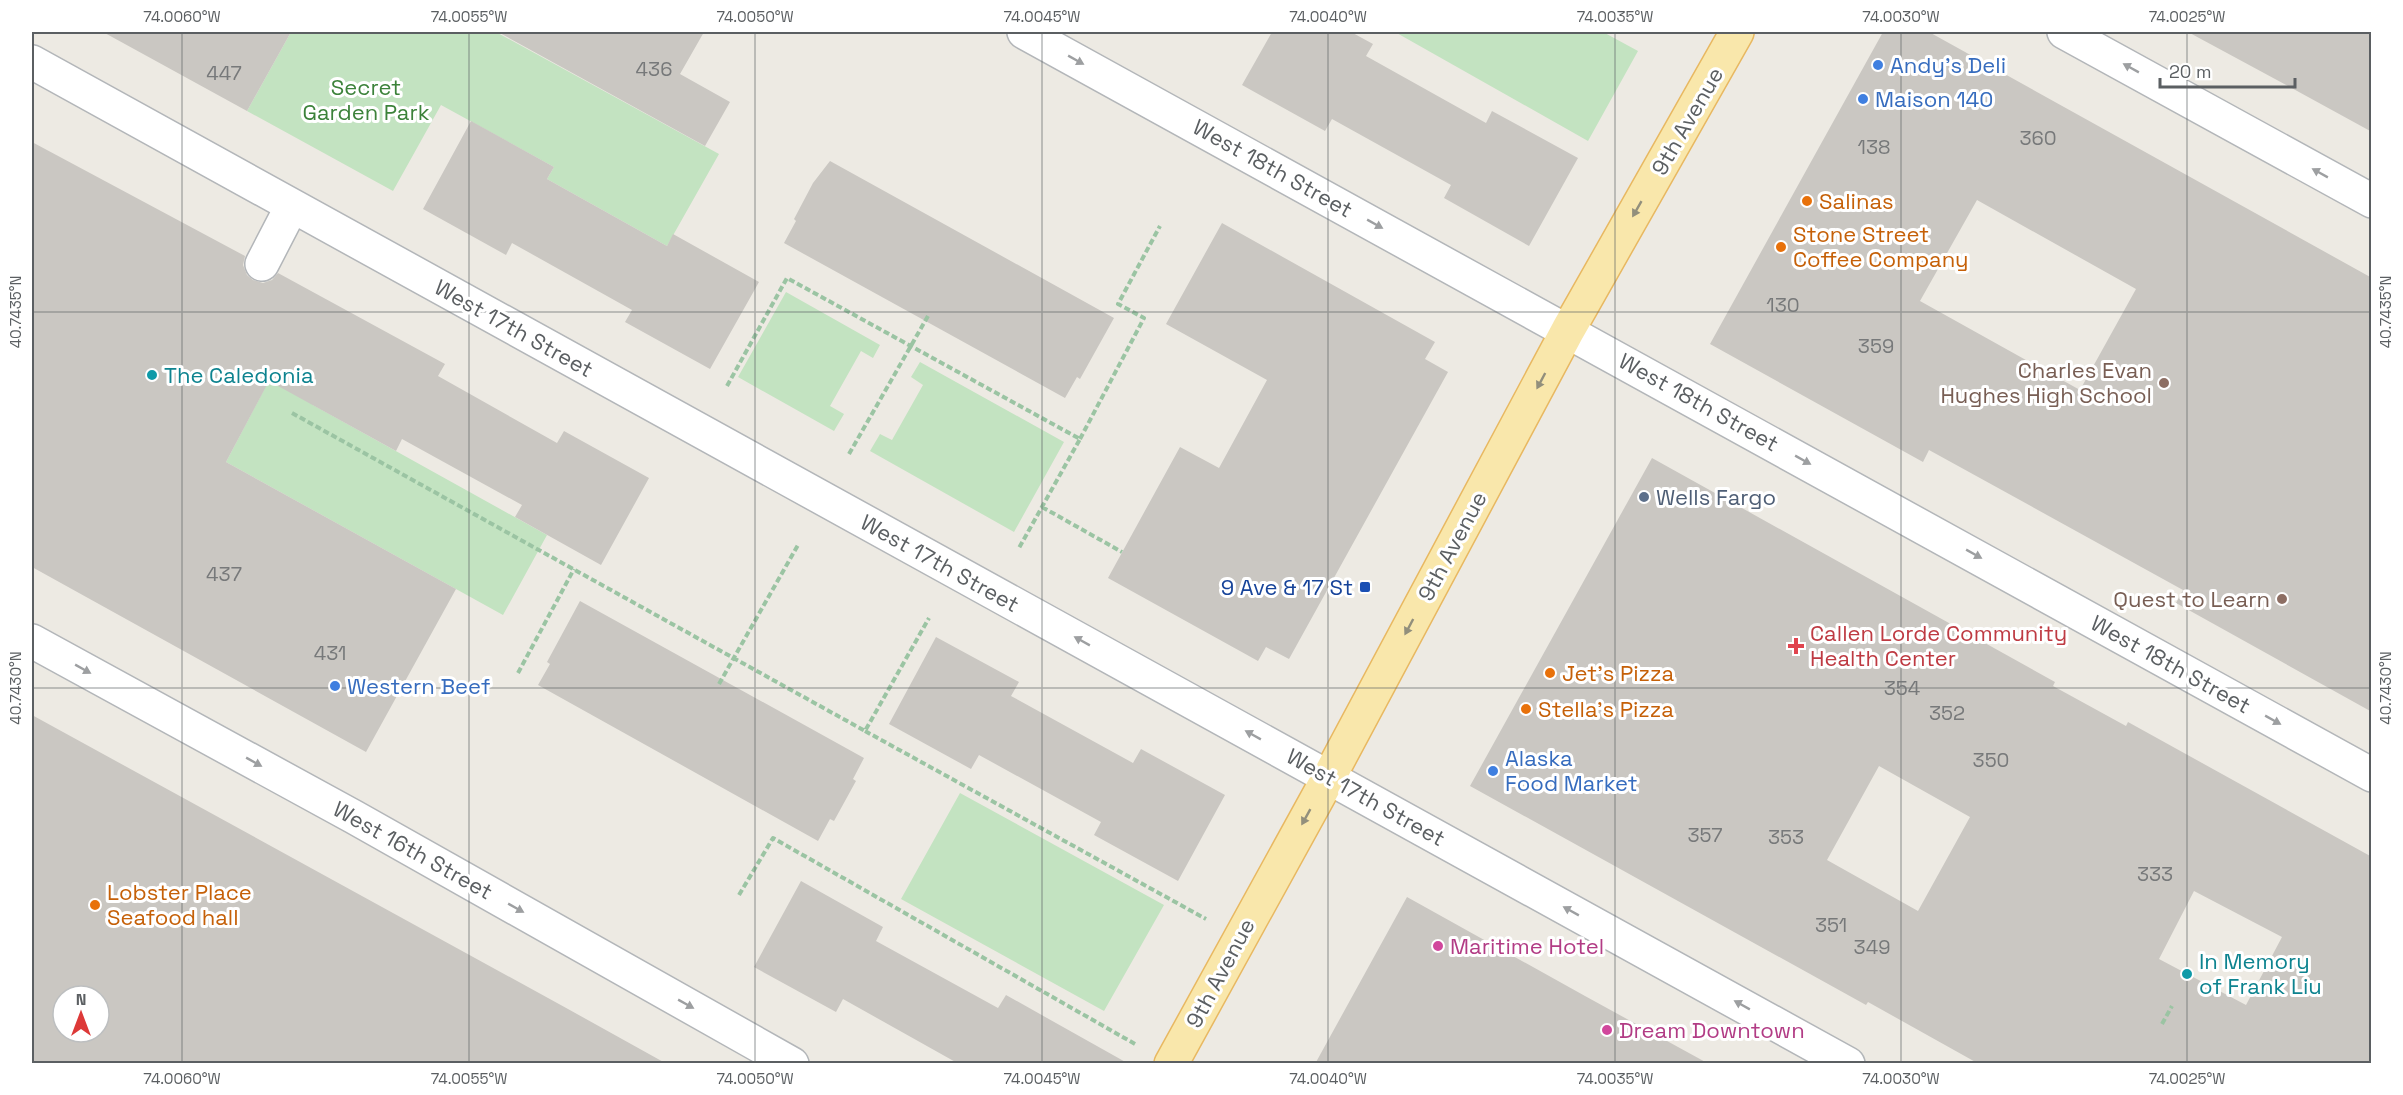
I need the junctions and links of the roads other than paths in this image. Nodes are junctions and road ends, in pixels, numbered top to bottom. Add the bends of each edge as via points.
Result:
1 (1024, 32) edge
2 (1737, 32) edge
3 (2064, 32) edge
4 (32, 62) edge
5 (2372, 201) edge
6 (292, 206) junction
7 (262, 264) dead end
8 (1568, 330) junction
9 (32, 640) edge
10 (2372, 775) edge
11 (1329, 777) junction
12 (792, 1064) edge
13 (1171, 1064) edge
14 (1848, 1064) edge

1 -> 8 street, West 18th Street
2 -> 8 main road, 9th Avenue
5 -> 3 street
4 - 6 street, West 17th Street
6 - 7 street
11 -> 6 street, West 17th Street
8 -> 10 street, West 18th Street
8 -> 11 main road, 9th Avenue
9 -> 12 street, West 16th Street
11 -> 13 main road, 9th Avenue
14 -> 11 street, West 17th Street

